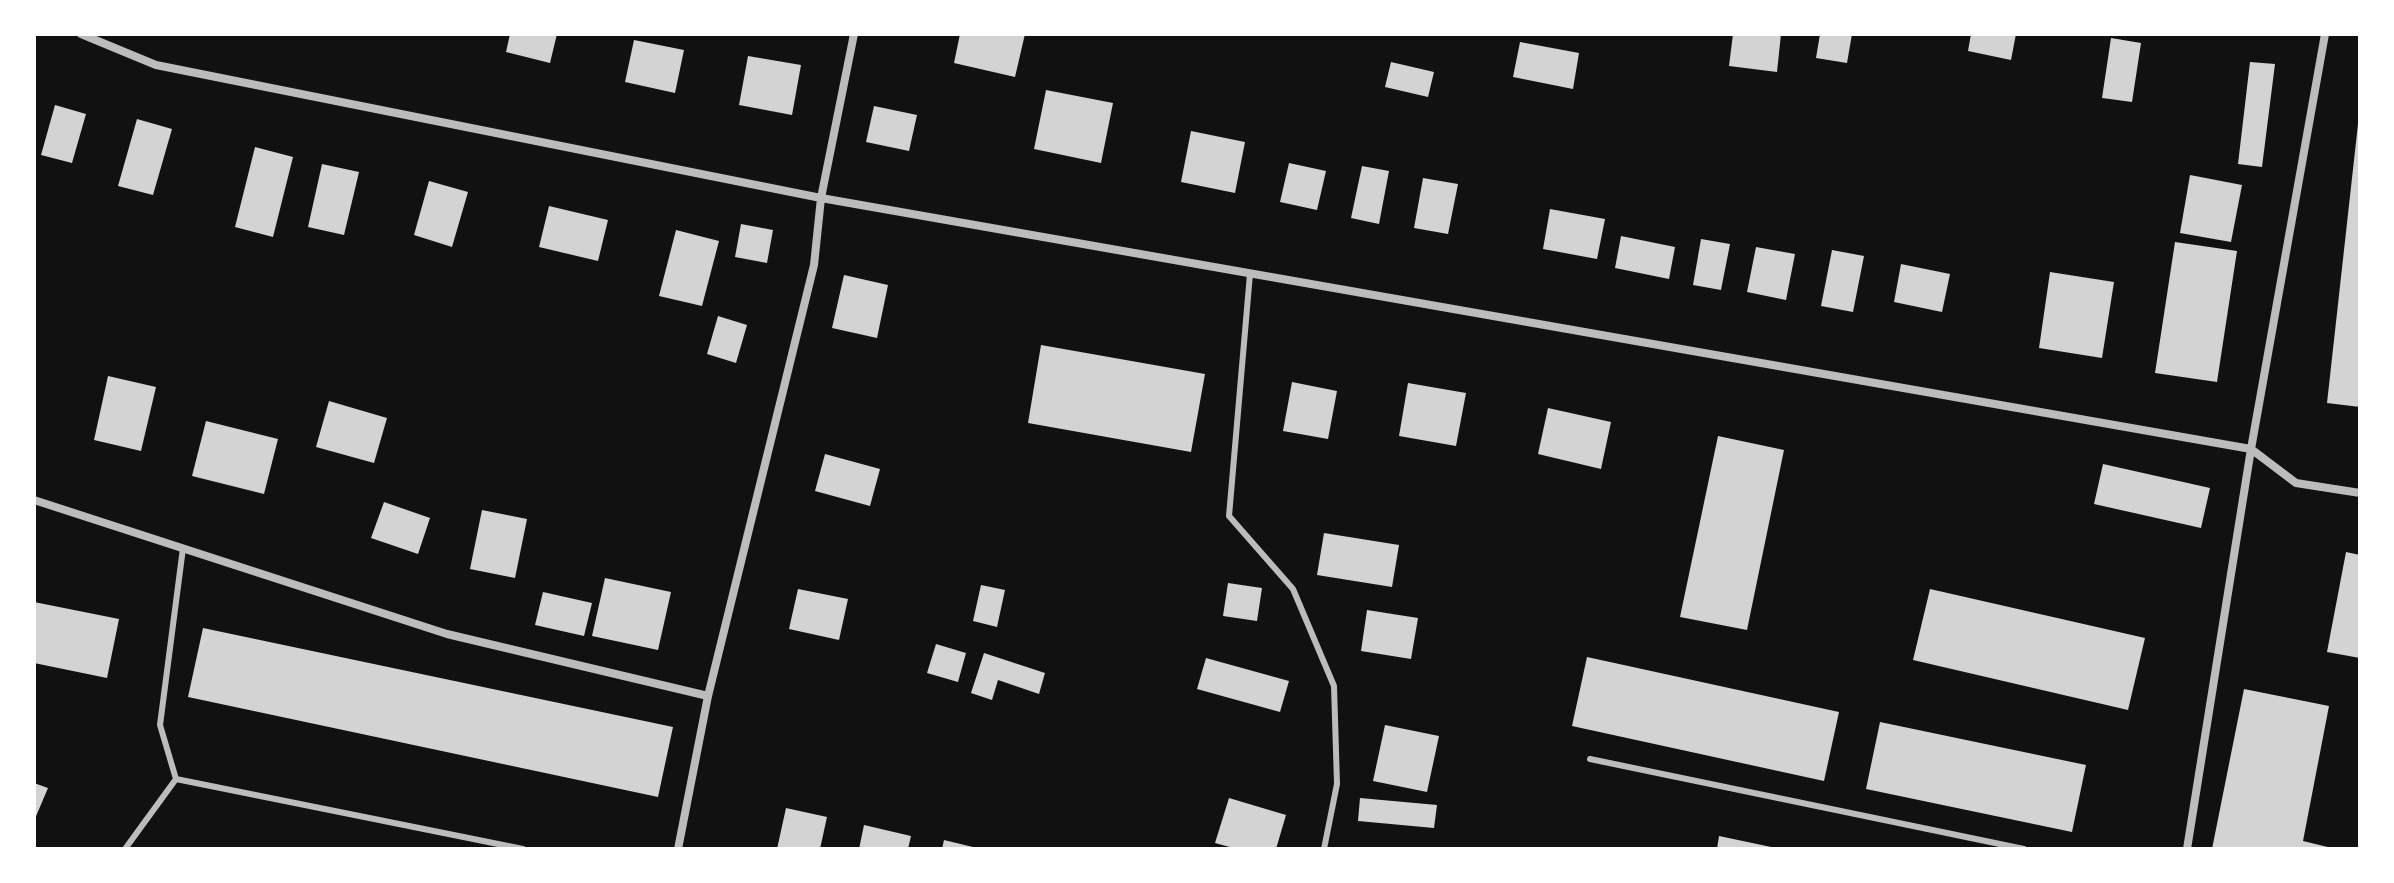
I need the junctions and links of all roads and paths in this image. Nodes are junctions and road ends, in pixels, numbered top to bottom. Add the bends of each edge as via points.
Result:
1 (81, 34) edge
2 (854, 34) edge
3 (2325, 34) edge
4 (821, 198) junction
5 (1250, 274) junction
6 (2251, 449) junction
7 (2360, 493) edge
8 (34, 500) edge
9 (183, 548) junction
10 (708, 696) junction
11 (1590, 759) dead end
12 (176, 779) junction
13 (125, 849) edge
14 (523, 849) edge
15 (678, 849) edge
16 (1324, 849) edge
17 (2024, 849) edge
18 (2187, 849) edge

1 - 4 street via 156,65
2 - 4 street
3 - 6 street
4 - 5 street
4 - 10 street via 814,265
5 - 6 street
5 - 16 lane via 1229,516 1293,589 1334,686 1337,784
6 - 7 street via 2296,483
6 - 18 street
8 - 9 street
9 - 10 street via 447,634
9 - 12 lane via 160,725
10 - 15 street
11 - 17 lane
12 - 13 lane
12 - 14 lane

